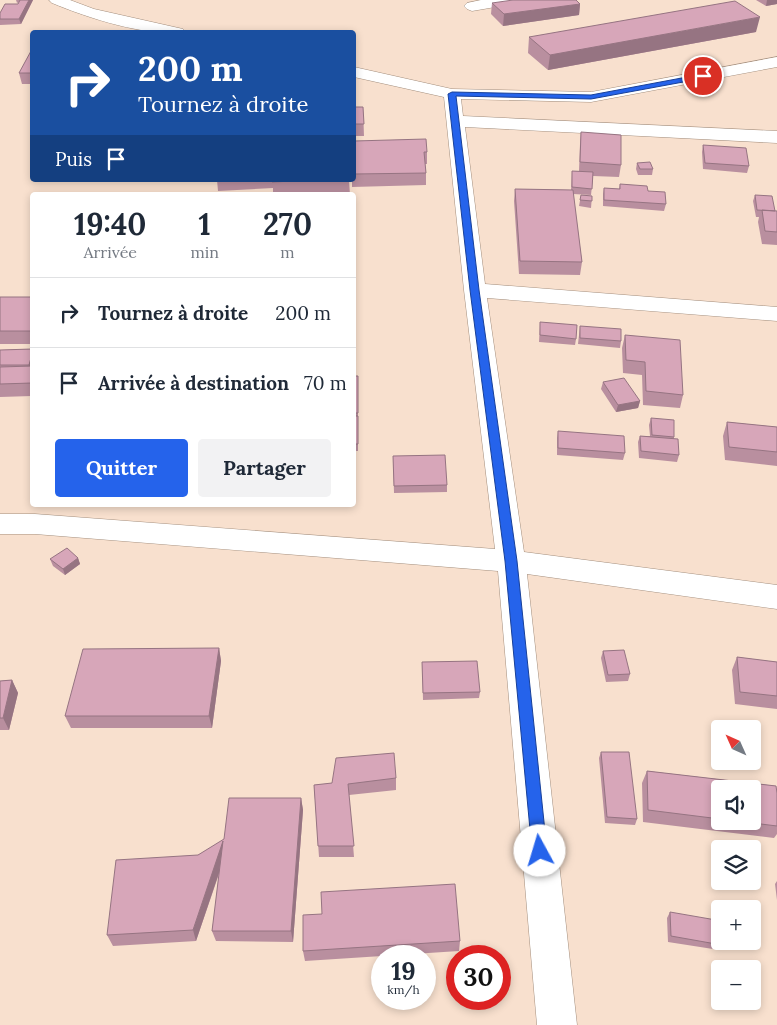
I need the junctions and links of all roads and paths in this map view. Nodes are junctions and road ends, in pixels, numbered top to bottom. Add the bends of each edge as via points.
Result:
1 (58, 0) edge
2 (507, 0) edge
3 (472, 6) dead end
4 (168, 30) edge
5 (777, 62) edge
6 (356, 73) edge
7 (454, 107) junction
8 (777, 137) edge
9 (475, 290) junction
10 (777, 314) edge
11 (38, 514) edge
12 (0, 524) edge
13 (511, 561) junction
14 (777, 597) edge
15 (557, 1025) edge

1 - 4 street via 90,13
2 - 3 street
5 - 7 street via 591,97
6 - 7 street
7 - 8 street
7 - 9 street
9 - 10 street
9 - 13 street
11 - 12 street
11 - 13 street
13 - 14 street
13 - 15 street

